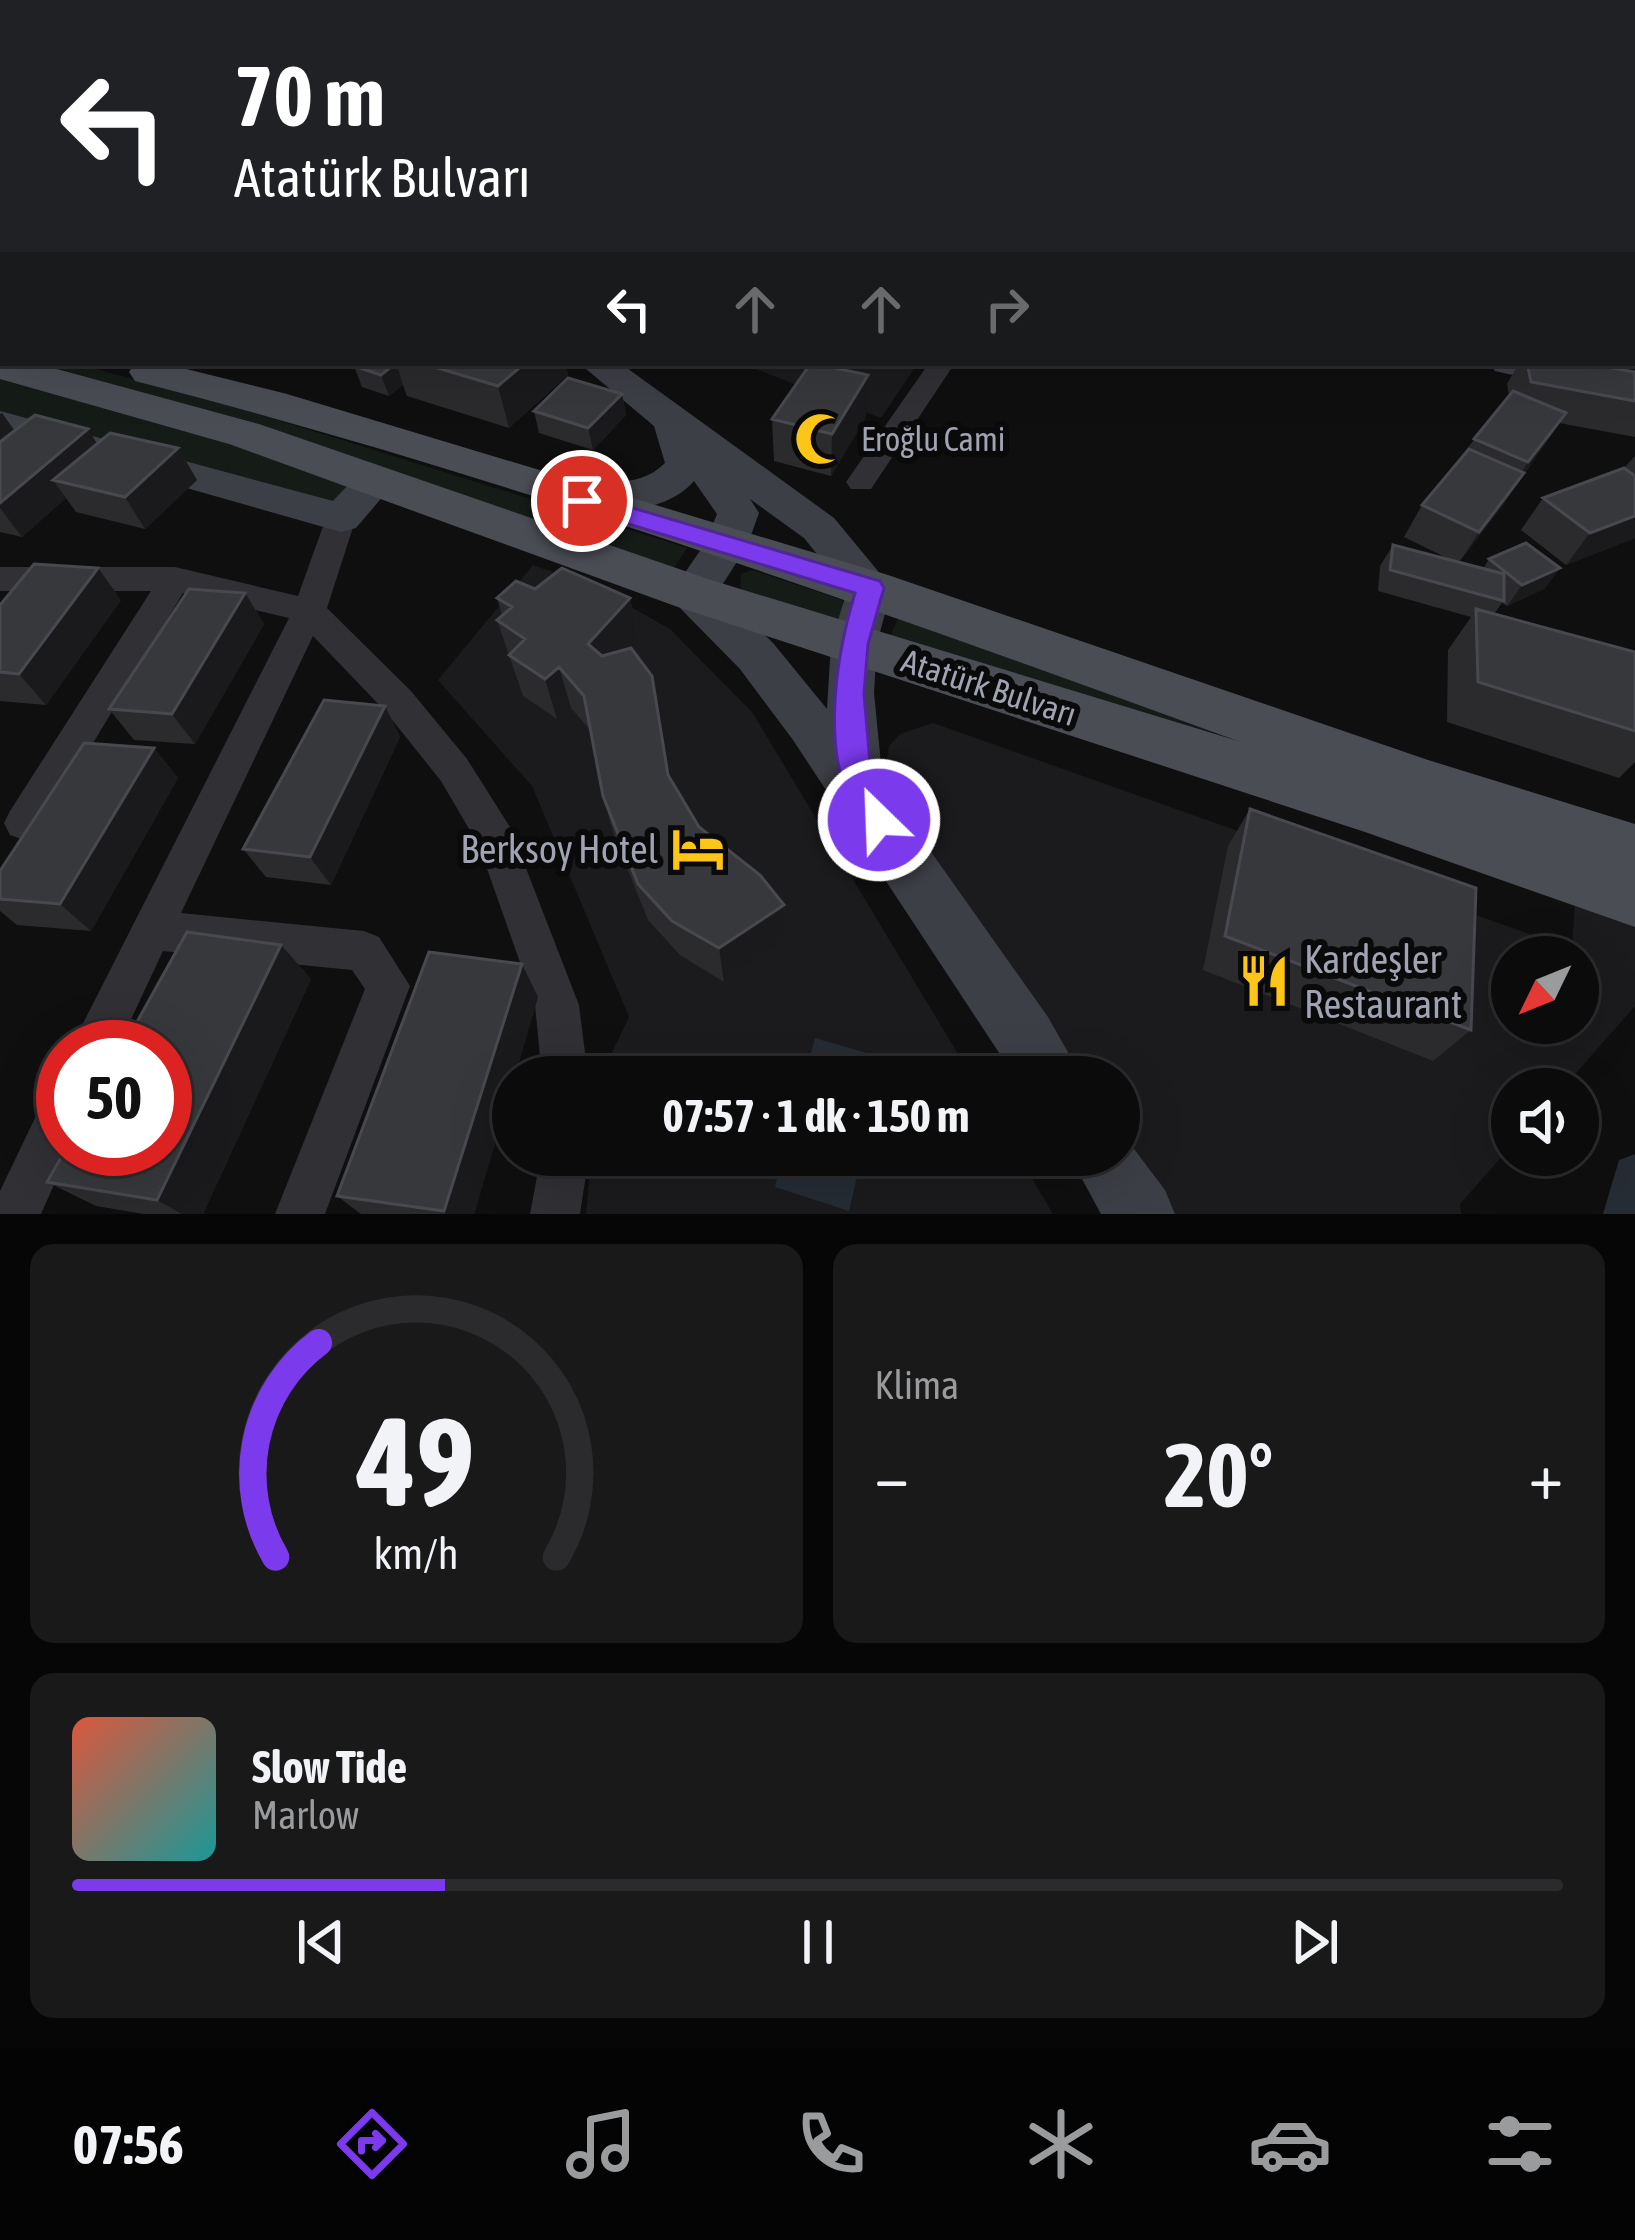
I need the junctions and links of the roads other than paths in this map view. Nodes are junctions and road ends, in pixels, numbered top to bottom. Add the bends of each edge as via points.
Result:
1 (0, 366) edge
2 (125, 366) edge
3 (600, 366) edge
4 (940, 366) edge
5 (1525, 366) edge
6 (1635, 386) edge
7 (669, 418) junction
8 (0, 423) edge
9 (376, 481) junction
10 (861, 482) dead end
11 (544, 490) junction
12 (341, 518) junction
13 (726, 546) junction
14 (0, 579) edge
15 (175, 579) junction
16 (870, 588) junction
17 (694, 593) junction
18 (309, 611) junction
19 (854, 644) junction
20 (857, 789) junction
21 (24, 823) dead end
22 (1635, 852) edge
23 (1635, 898) edge
24 (149, 930) junction
25 (107, 1020) edge
26 (563, 1056) edge
27 (1037, 1056) edge
28 (36, 1169) edge
29 (562, 1176) edge
30 (1116, 1176) edge
31 (15, 1214) edge
32 (300, 1214) edge
33 (556, 1214) edge
34 (1141, 1214) edge

1 - 9 main road, Atatürk Bulvarı via 244,434
2 - 11 main road, Atatürk Bulvarı via 272,403
3 - 7 main road
4 - 10 street
5 - 6 main road
7 - 11 main road via 685,465 663,487 609,496
7 - 13 main road via 736,506
7 - 16 main road via 819,528
8 - 12 main road
9 - 12 main road
9 - 17 main road, Atatürk Bulvarı
11 - 13 main road, Atatürk Bulvarı
12 - 18 street
13 - 16 main road, Atatürk Bulvarı
13 - 17 main road
14 - 15 street
15 - 18 street
15 - 21 street
16 - 19 main road
16 - 22 main road, Atatürk Bulvarı
17 - 19 main road, Atatürk Bulvarı
17 - 20 main road via 735,628
18 - 24 street
18 - 26 street via 398,700 496,839 557,1005
19 - 20 main road
19 - 23 main road, Atatürk Bulvarı
20 - 27 main road
24 - 25 street
24 - 32 street via 364,951 388,986
28 - 31 street
29 - 33 street
30 - 34 main road

